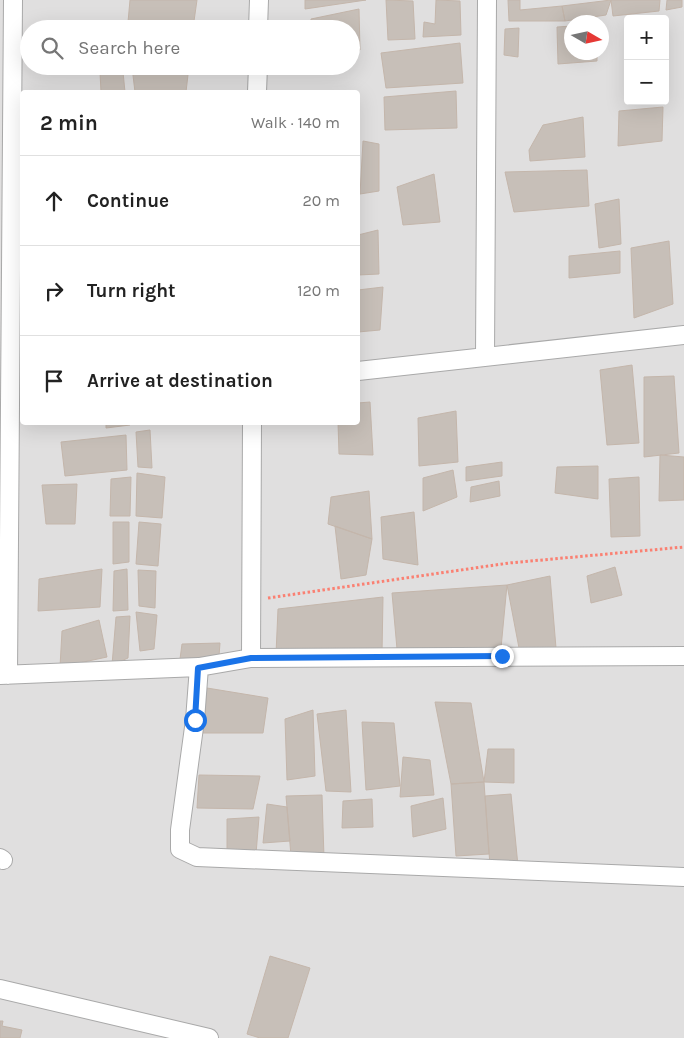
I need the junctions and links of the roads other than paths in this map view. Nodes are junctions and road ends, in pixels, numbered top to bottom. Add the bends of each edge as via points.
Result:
1 (12, 0) edge
2 (259, 0) edge
3 (487, 0) edge
4 (258, 20) edge
5 (258, 75) edge
6 (257, 90) edge
7 (684, 335) edge
8 (484, 357) junction
9 (360, 371) edge
10 (252, 425) edge
11 (684, 656) edge
12 (251, 658) junction
13 (198, 668) junction
14 (4, 675) edge
15 (684, 878) edge
16 (0, 988) edge
17 (209, 1038) edge

1 - 14 street
2 - 4 street
3 - 8 street
5 - 6 street
7 - 8 street
8 - 9 street
10 - 12 street
11 - 12 street
12 - 13 street
13 - 14 street
13 - 15 street via 195,720 180,830 180,849 197,857
16 - 17 street

